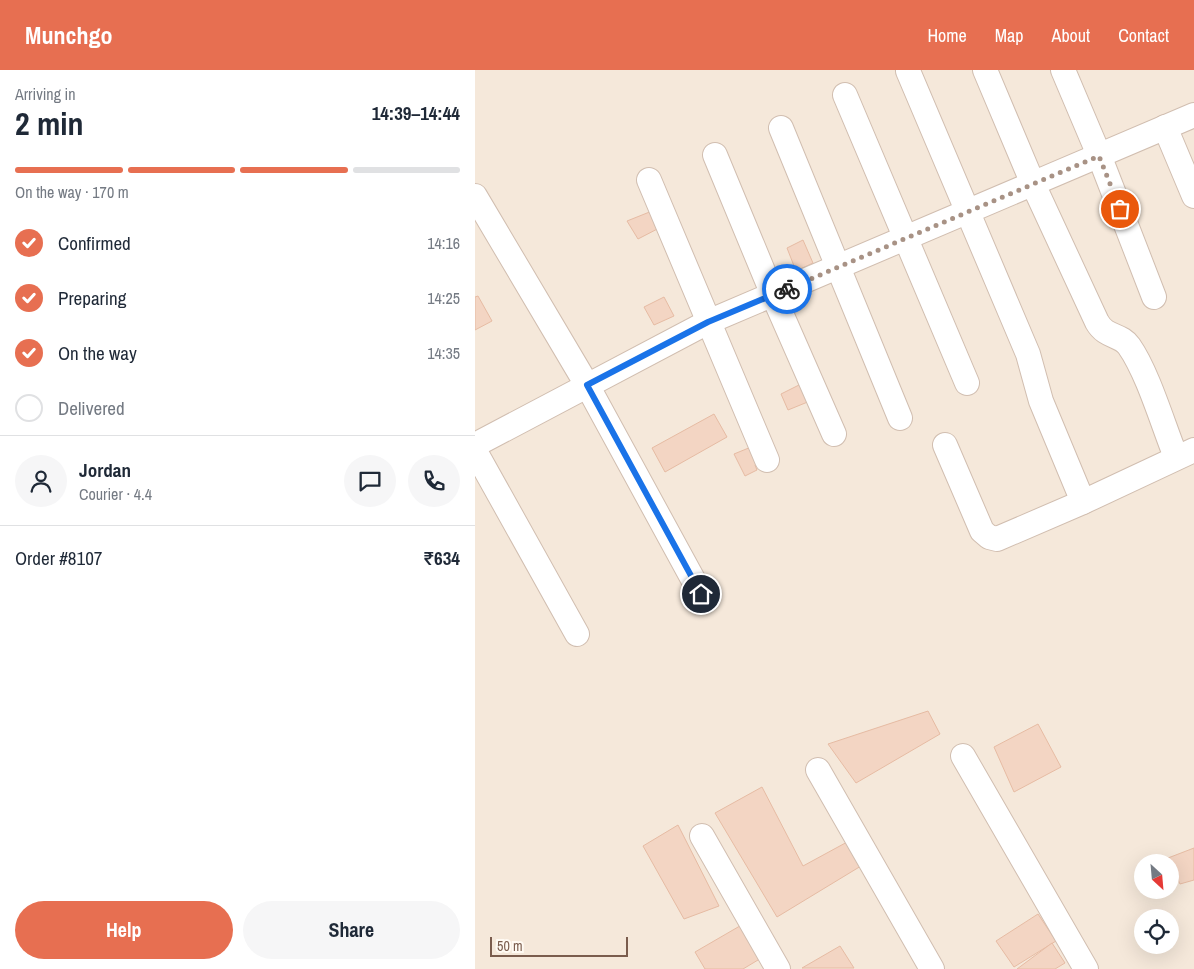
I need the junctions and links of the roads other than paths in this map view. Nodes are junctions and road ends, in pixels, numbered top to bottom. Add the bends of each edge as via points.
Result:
1 (985, 70) edge
2 (1063, 70) edge
3 (908, 71) edge
4 (845, 95) dead end
5 (1194, 115) edge
6 (1165, 127) junction
7 (781, 128) dead end
8 (715, 155) dead end
9 (1099, 156) junction
10 (649, 180) dead end
11 (1033, 184) junction
12 (475, 196) edge
13 (1194, 196) edge
14 (969, 211) junction
15 (904, 239) junction
16 (838, 267) junction
17 (773, 295) junction
18 (1154, 298) dead end
19 (708, 322) junction
20 (967, 383) dead end
21 (587, 385) junction
22 (900, 418) dead end
23 (834, 434) dead end
24 (475, 445) edge
25 (945, 445) dead end
26 (475, 451) edge
27 (1185, 453) edge
28 (767, 460) dead end
29 (1083, 502) junction
30 (701, 594) dead end
31 (577, 634) dead end
32 (963, 756) dead end
33 (818, 770) dead end
34 (702, 836) dead end
35 (778, 969) edge
36 (932, 969) edge
37 (1087, 969) edge

1 - 11 street
2 - 9 street
3 - 14 street
4 - 15 street
5 - 6 street
6 - 9 street
6 - 13 street
7 - 16 street
8 - 17 street
9 - 11 street
9 - 18 street
10 - 19 street
11 - 14 street
11 - 27 street via 1100,328 1125,342
12 - 21 street
14 - 15 street
14 - 29 street via 1028,354 1041,401
15 - 16 street
15 - 20 street
16 - 17 street
16 - 22 street
17 - 19 street
17 - 23 street
19 - 21 street
19 - 28 street
21 - 24 street
21 - 30 street
25 - 29 street via 989,538 997,539
26 - 31 street
27 - 29 street
32 - 37 street
33 - 36 street
34 - 35 street

